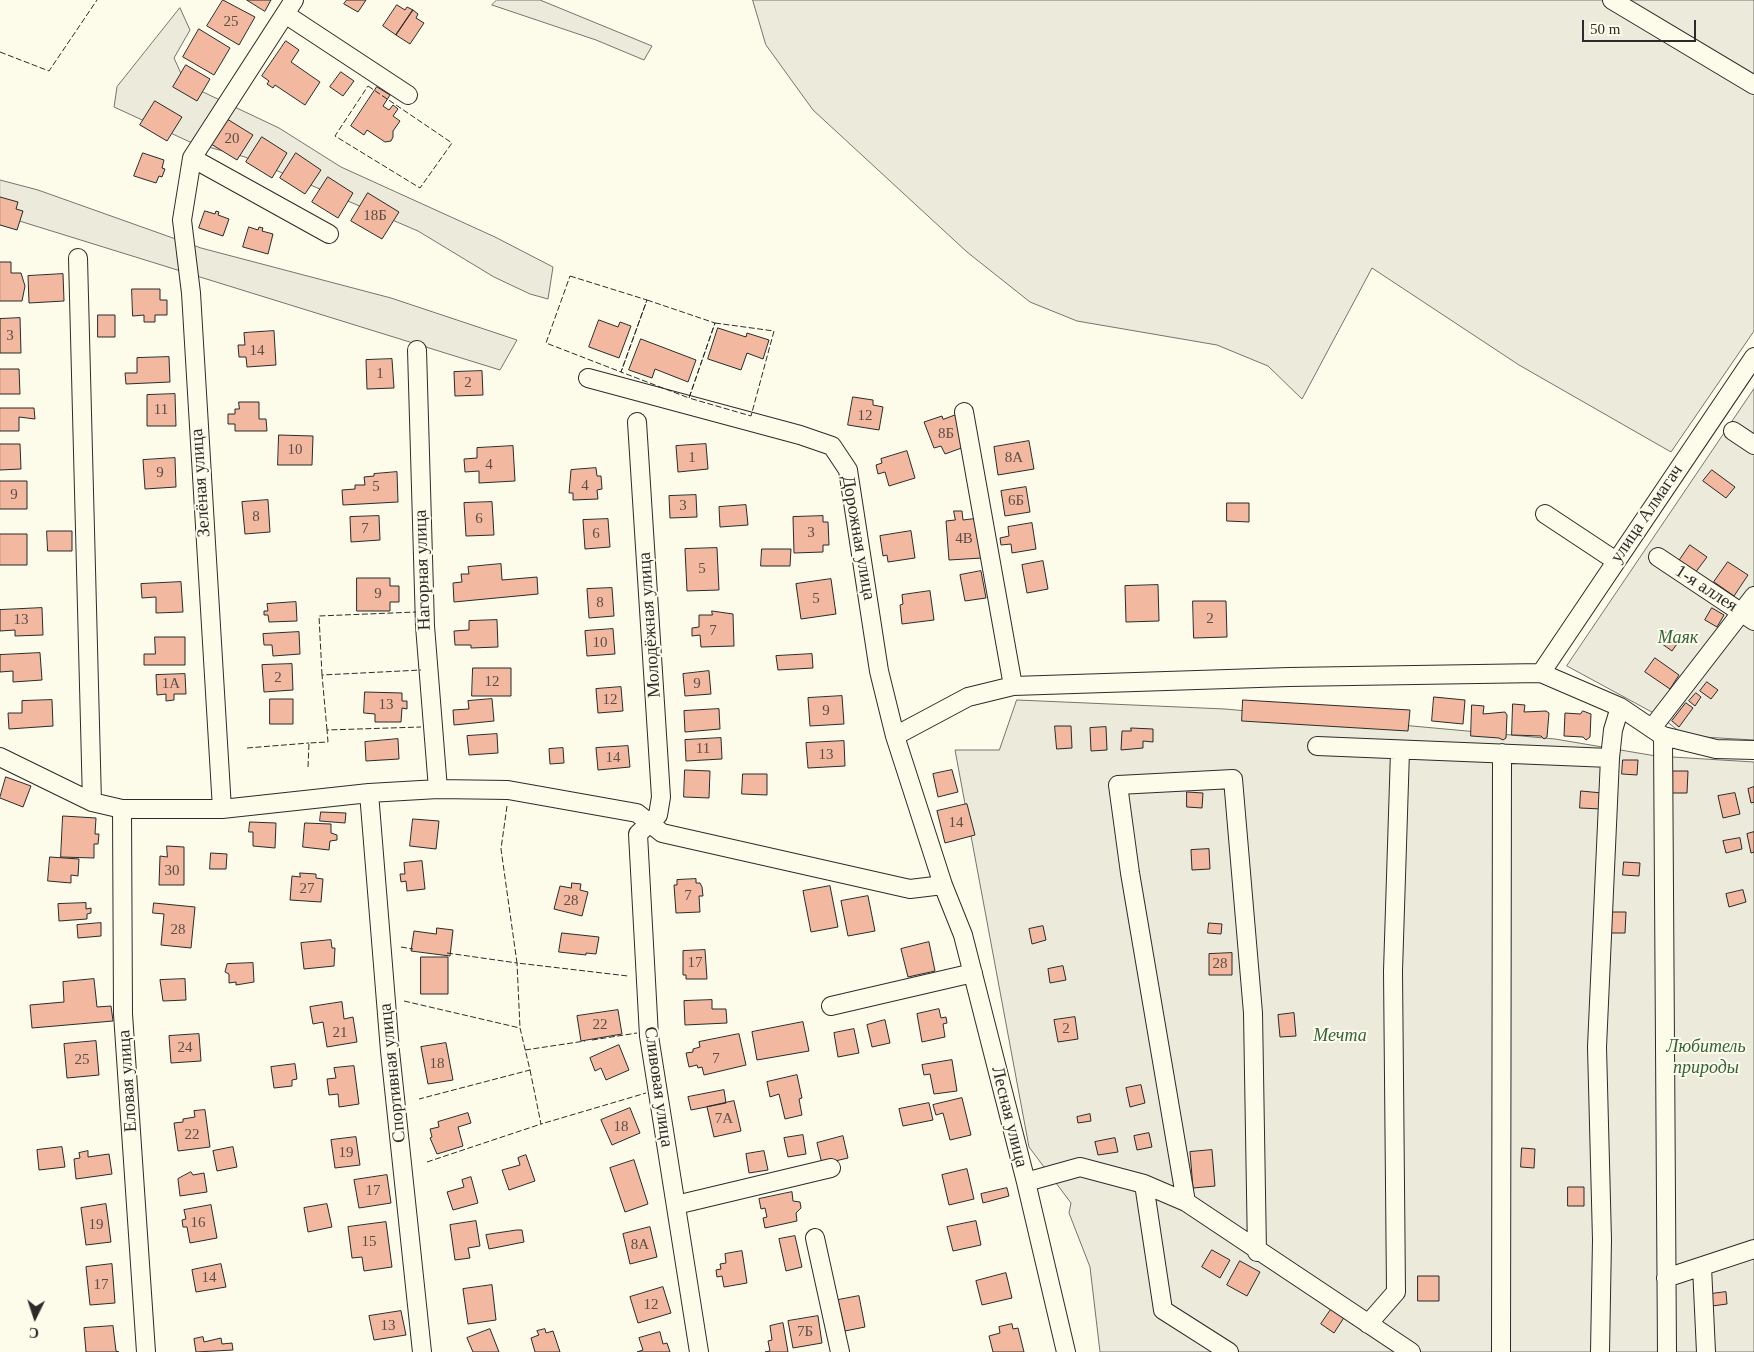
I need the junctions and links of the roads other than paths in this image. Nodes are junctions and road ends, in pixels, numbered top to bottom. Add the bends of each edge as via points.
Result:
1 (1612, 0) edge
2 (290, 7) edge
3 (1754, 85) edge
4 (408, 94) dead end
5 (192, 158) junction
6 (329, 234) dead end
7 (78, 258) dead end
8 (417, 350) dead end
9 (1754, 357) edge
10 (588, 378) dead end
11 (964, 412) dead end
12 (637, 422) dead end
13 (1733, 431) dead end
14 (1754, 445) edge
15 (1545, 514) dead end
16 (1658, 557) dead end
17 (1616, 561) junction
18 (1754, 596) edge
19 (1748, 617) edge
20 (1541, 673) junction
21 (1013, 686) junction
22 (1620, 707) junction
23 (1658, 732) junction
24 (895, 736) junction
25 (1317, 746) dead end
26 (1754, 750) edge
27 (1400, 751) junction
28 (1502, 753) junction
29 (0, 757) edge
30 (1610, 758) junction
31 (438, 789) junction
32 (369, 793) junction
33 (92, 802) junction
34 (122, 809) junction
35 (222, 809) junction
36 (649, 823) junction
37 (943, 885) junction
38 (973, 973) junction
39 (831, 1006) dead end
40 (831, 1168) dead end
41 (1026, 1182) junction
42 (1144, 1184) junction
43 (1186, 1202) junction
44 (676, 1205) junction
45 (815, 1238) dead end
46 (1754, 1249) edge
47 (1257, 1252) junction
48 (1702, 1267) junction
49 (1666, 1278) junction
50 (1368, 1324) junction
51 (146, 1352) edge
52 (422, 1352) edge
53 (699, 1352) edge
54 (840, 1352) edge
55 (1066, 1352) edge
56 (1230, 1352) edge
57 (1411, 1352) edge
58 (1501, 1352) edge
59 (1600, 1352) edge
60 (1666, 1352) edge
61 (1706, 1352) edge

1 - 3 street
2 - 4 street
2 - 5 street
5 - 6 street
5 - 35 street, Зелёная улица via 182,220 191,293
7 - 33 street
8 - 31 street, Нагорная улица via 425,626
9 - 17 street, улица Алмагач
10 - 24 street, Дорожная улица via 832,446 848,470 879,671
11 - 21 street
12 - 36 street, Молодёжная улица via 661,798 658,815
13 - 14 street
15 - 17 street
16 - 19 street, 1-я аллея
17 - 20 street, улица Алмагач
18 - 19 street
19 - 23 street
20 - 21 street
20 - 22 street
21 - 24 street via 968,697
22 - 23 street
22 - 30 street via 1612,730
23 - 26 street via 1716,749
23 - 49 street
24 - 37 street, Дорожная улица
25 - 27 street
27 - 28 street
27 - 50 street via 1393,971 1396,1292
28 - 30 street
28 - 58 street
29 - 33 street
30 - 59 street via 1597,1047 1602,1240
31 - 32 street
31 - 36 street via 508,790 637,813
32 - 35 street
32 - 52 street, Спортивная улица via 390,1051
33 - 34 street
34 - 35 street
34 - 51 street, Еловая улица via 123,1014
36 - 37 street via 662,833 910,889
36 - 44 street, Сливовая улица via 638,834 649,1036
37 - 38 street, Лесная улица via 963,935
38 - 39 street
38 - 41 street, Лесная улица
40 - 44 street
41 - 42 street via 1080,1167
41 - 55 street, Лесная улица
42 - 43 street
42 - 56 street via 1163,1310
43 - 47 street
43 - 47 street via 1118,784 1233,779 1253,1013
44 - 53 street, Сливовая улица
45 - 54 street
46 - 48 street
47 - 50 street
48 - 49 street
48 - 61 street
49 - 60 street
50 - 57 street

